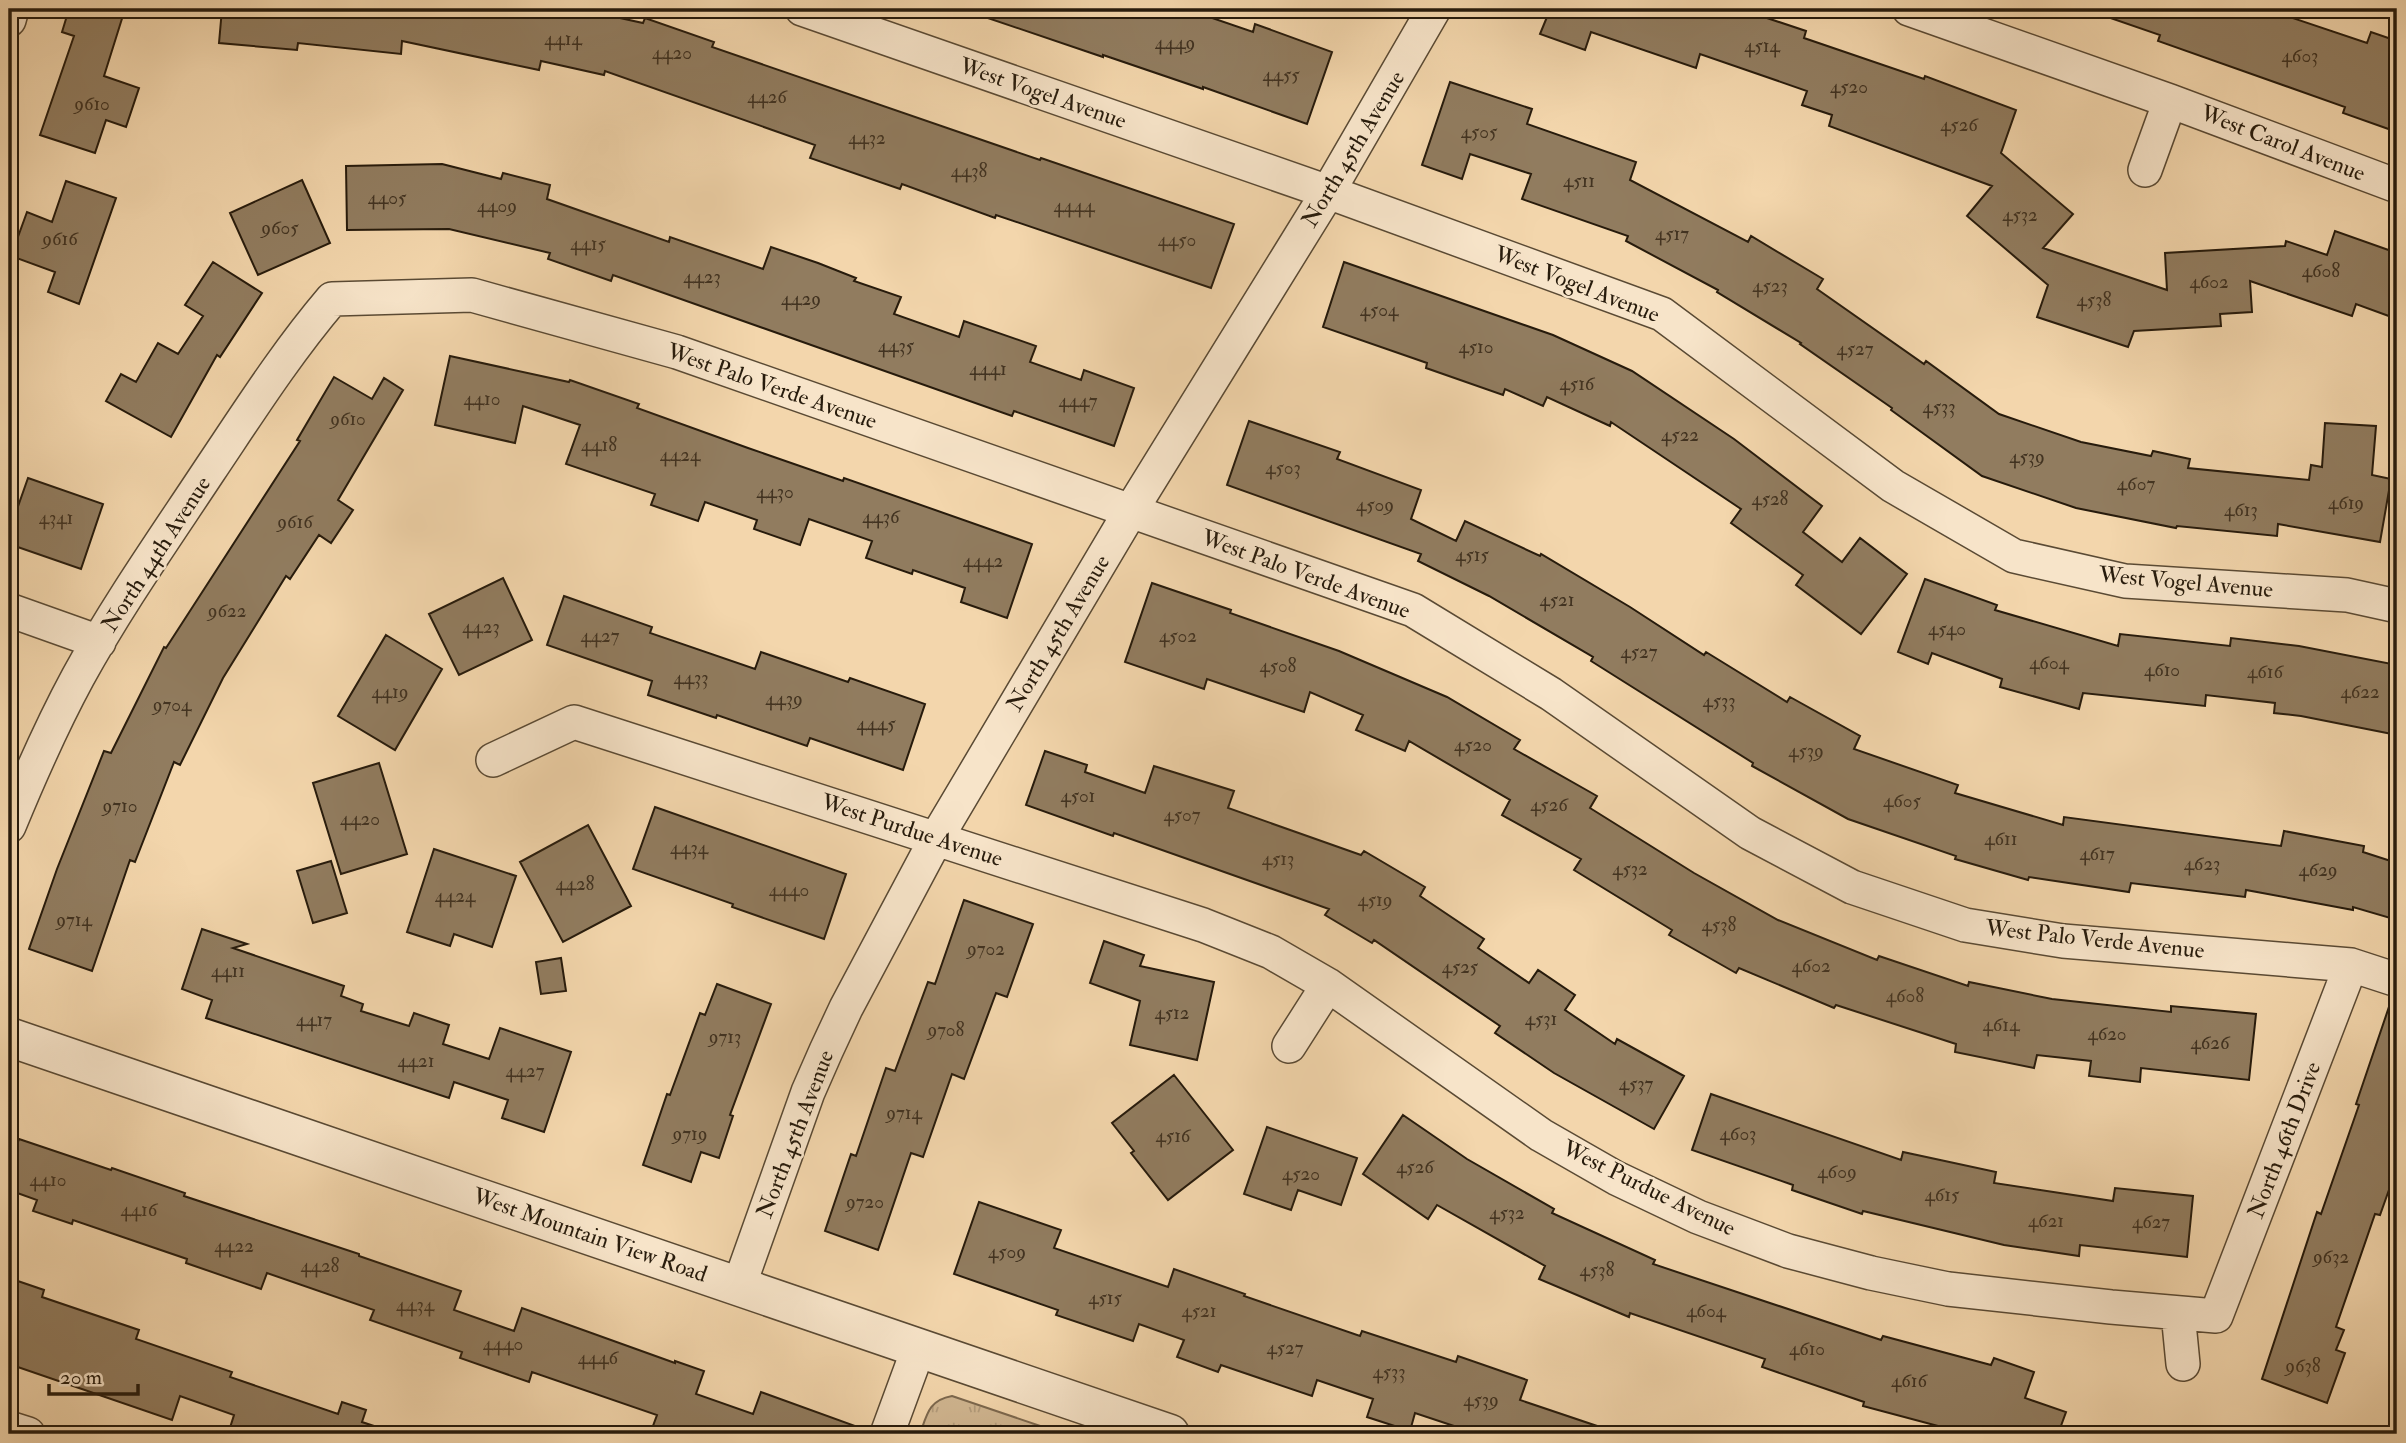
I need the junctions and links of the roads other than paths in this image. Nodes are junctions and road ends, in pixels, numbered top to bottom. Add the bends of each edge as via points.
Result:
1 (12, 9) edge
2 (802, 9) edge
3 (1434, 9) edge
4 (1909, 9) edge
5 (9, 20) edge
6 (2170, 101) junction
7 (2145, 170) dead end
8 (2397, 186) edge
9 (1328, 192) junction
10 (332, 299) joint
11 (1130, 512) junction
12 (2397, 606) edge
13 (9, 610) edge
14 (99, 642) junction
15 (493, 760) dead end
16 (9, 826) edge
17 (937, 837) junction
18 (2351, 965) junction
19 (2397, 980) edge
20 (1328, 985) junction
21 (9, 1037) edge
22 (1289, 1046) dead end
23 (739, 1286) junction
24 (2178, 1313) junction
25 (2216, 1316) joint
26 (919, 1347) junction
27 (2183, 1363) dead end
28 (9, 1428) edge
29 (28, 1434) edge
30 (887, 1434) edge
31 (1170, 1434) edge

1 - 5 street
2 - 9 street, West Vogel Avenue
3 - 9 street, North 45th Avenue
4 - 6 street, West Carol Avenue
6 - 7 street, West Carol Avenue
6 - 8 street, West Carol Avenue
9 - 11 street, North 45th Avenue
9 - 12 street, West Vogel Avenue via 1662,314 1892,486 2014,556 2125,581 2347,595
10 - 11 street, West Palo Verde Avenue via 472,295 677,352
10 - 14 street, North 44th Avenue via 275,372
11 - 17 street, North 45th Avenue
11 - 18 street, West Palo Verde Avenue via 1413,610 1552,694 1750,834 1852,887 1965,925 2063,941
13 - 14 street
14 - 16 street, North 44th Avenue via 39,755
15 - 17 street, West Purdue Avenue via 574,722
17 - 20 street, West Purdue Avenue via 1203,925 1271,952
17 - 23 street, North 45th Avenue via 826,1051
18 - 19 street, West Palo Verde Avenue
18 - 25 street, North 46th Drive
20 - 22 street
20 - 24 street, West Purdue Avenue via 1541,1135 1698,1217 1788,1251 1948,1289
21 - 23 street, West Mountain View Road
23 - 26 street, West Mountain View Road
24 - 25 street, West Purdue Avenue
24 - 27 street
26 - 30 street
26 - 31 street, West Mountain View Road
28 - 29 street

